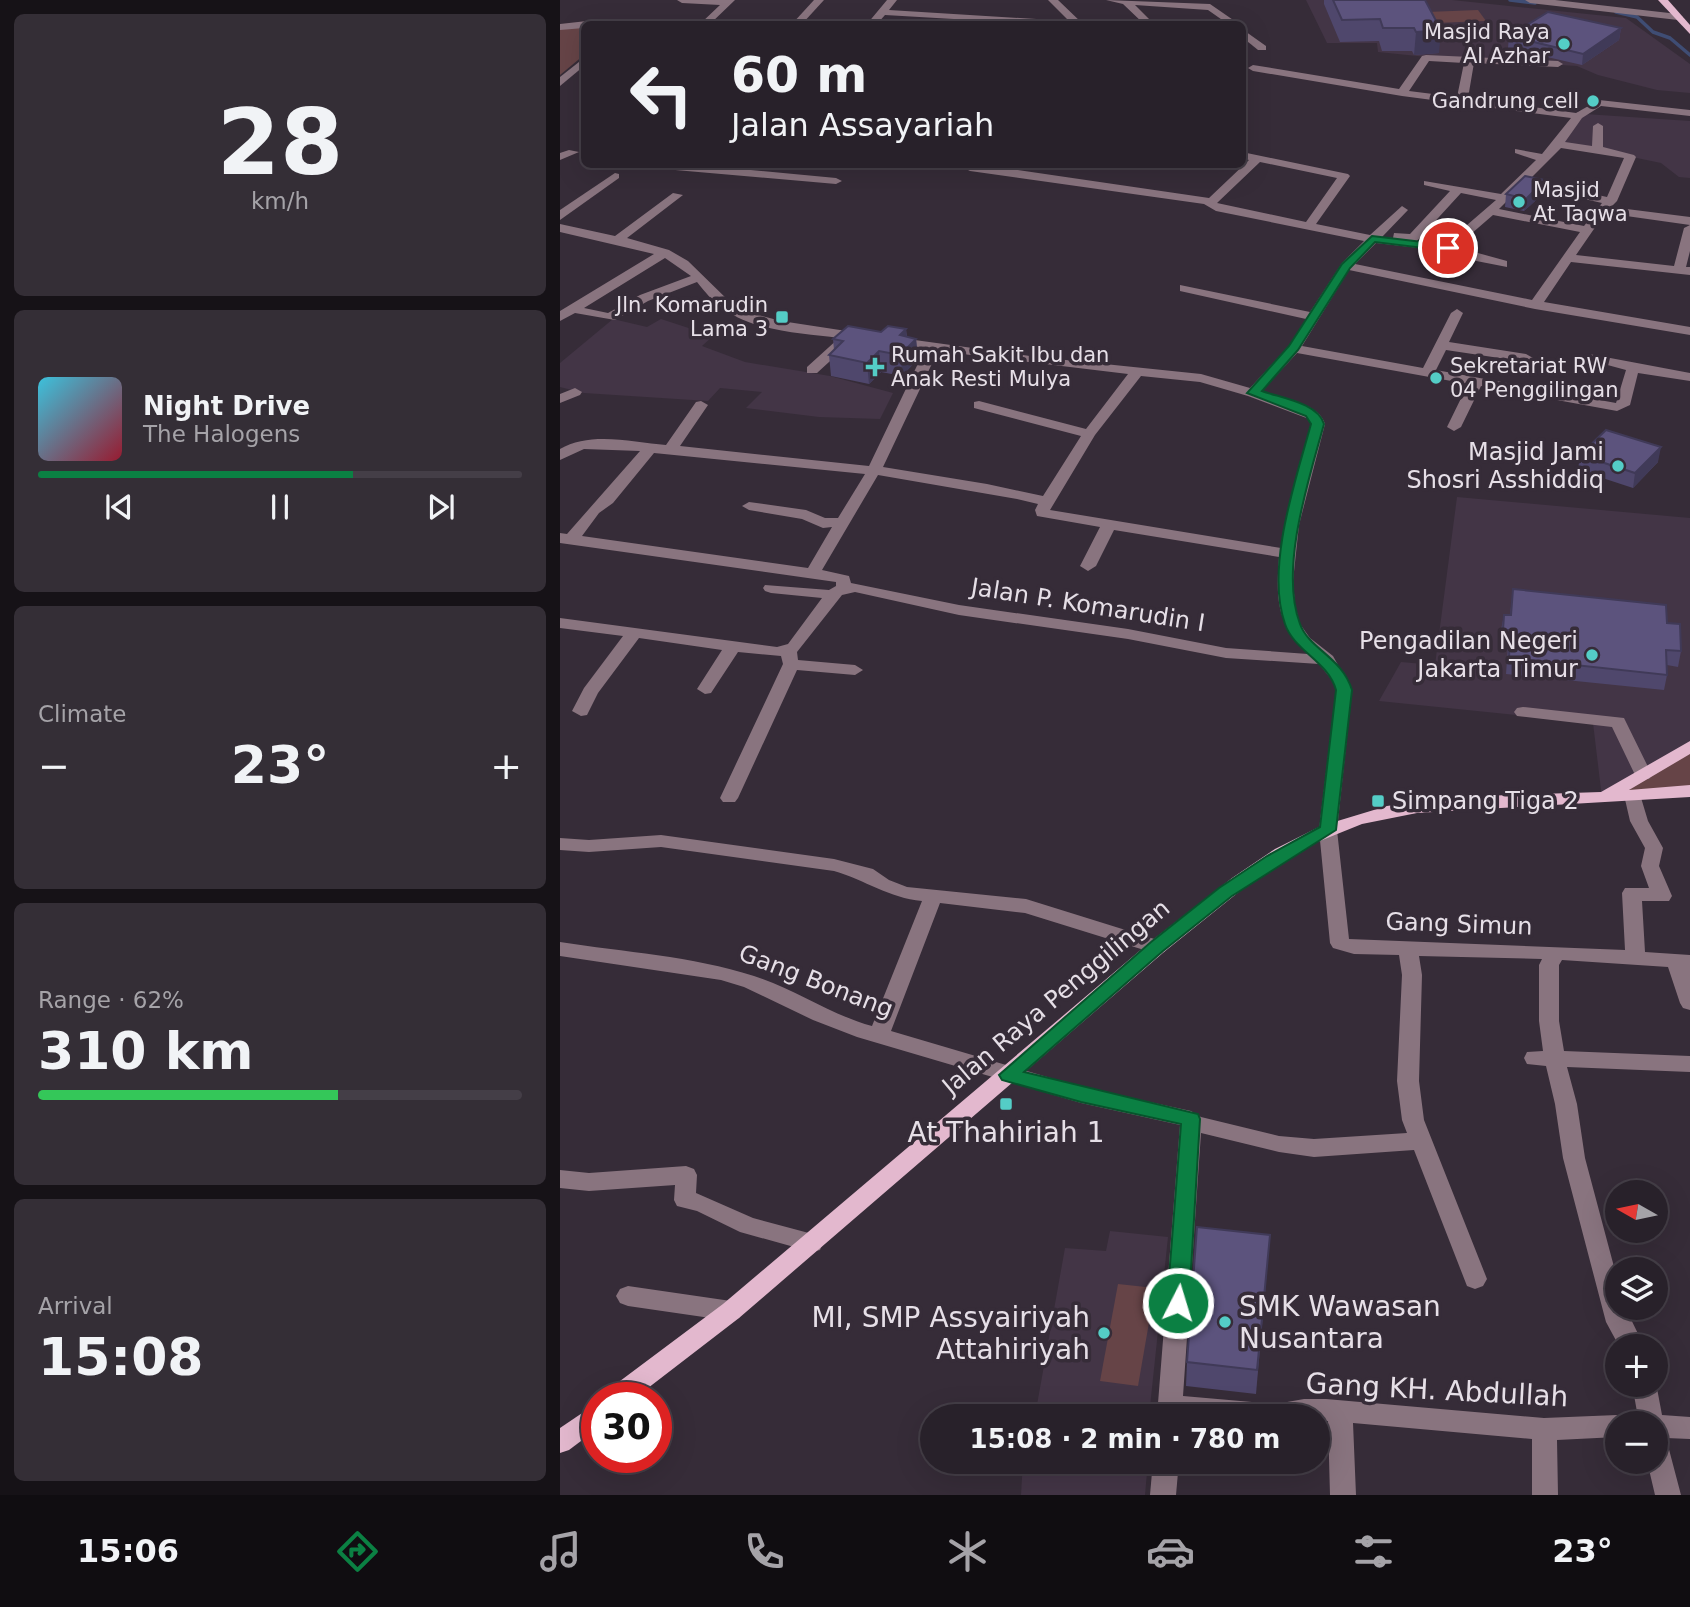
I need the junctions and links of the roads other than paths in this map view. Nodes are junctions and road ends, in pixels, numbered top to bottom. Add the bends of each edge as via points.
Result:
1 (682, 0) edge
2 (744, 0) edge
3 (819, 0) edge
4 (892, 0) edge
5 (1053, 0) edge
6 (1111, 0) edge
7 (1530, 0) edge
8 (1588, 0) edge
9 (1663, 0) edge
10 (729, 1) edge
11 (1126, 1) edge
12 (1197, 3) edge
13 (882, 12) junction
14 (1675, 14) junction
15 (946, 20) edge
16 (708, 21) edge
17 (722, 21) edge
18 (800, 21) edge
19 (874, 21) edge
20 (969, 21) edge
21 (1075, 21) edge
22 (1146, 21) edge
23 (1230, 21) edge
24 (581, 25) edge
25 (560, 27) edge
26 (1690, 31) edge
27 (1246, 35) edge
28 (1262, 48) dead end
29 (1469, 61) junction
30 (581, 63) edge
31 (1558, 64) dead end
32 (1253, 68) dead end
33 (561, 80) edge
34 (581, 81) edge
35 (1364, 87) junction
36 (1402, 93) junction
37 (1351, 97) dead end
38 (1462, 101) junction
39 (1690, 113) edge
40 (1578, 116) junction
41 (1598, 126) dead end
42 (1558, 144) junction
43 (580, 149) edge
44 (1597, 149) junction
45 (1518, 151) dead end
46 (1246, 156) edge
47 (560, 157) edge
48 (1258, 158) junction
49 (1543, 158) junction
50 (728, 168) edge
51 (969, 168) edge
52 (750, 169) edge
53 (1019, 169) edge
54 (615, 176) dead end
55 (836, 181) dead end
56 (1520, 181) junction
57 (1428, 183) dead end
58 (1458, 188) junction
59 (677, 195) dead end
60 (1504, 198) junction
61 (1211, 202) junction
62 (1607, 205) junction
63 (1402, 210) dead end
64 (1491, 211) junction
65 (560, 216) edge
66 (1690, 220) edge
67 (1309, 226) junction
68 (560, 228) edge
69 (1690, 228) edge
70 (1587, 230) junction
71 (1376, 237) junction
72 (616, 241) junction
73 (1448, 248) junction
74 (665, 253) junction
75 (1569, 258) junction
76 (1503, 264) dead end
77 (1346, 266) junction
78 (1684, 271) edge
79 (699, 277) junction
80 (1184, 288) dead end
81 (1535, 305) junction
82 (572, 309) junction
83 (1457, 313) dead end
84 (560, 317) edge
85 (1314, 317) junction
86 (1690, 331) edge
87 (850, 335) junction
88 (1441, 345) junction
89 (933, 347) junction
90 (1294, 348) junction
91 (1594, 357) dead end
92 (1526, 358) dead end
93 (1638, 369) junction
94 (812, 370) dead end
95 (1138, 370) junction
96 (1428, 372) junction
97 (1690, 377) edge
98 (1476, 382) junction
99 (575, 393) dead end
100 (1254, 393) junction
101 (560, 399) edge
102 (701, 405) dead end
103 (979, 405) dead end
104 (1454, 427) dead end
105 (1089, 434) junction
106 (650, 448) junction
107 (564, 450) edge
108 (670, 450) junction
109 (875, 469) junction
110 (1047, 502) junction
111 (750, 506) dead end
112 (844, 522) junction
113 (1109, 524) junction
114 (566, 539) edge
115 (1288, 554) junction
116 (1088, 566) dead end
117 (811, 575) junction
118 (771, 588) dead end
119 (839, 591) junction
120 (560, 622) edge
121 (635, 632) junction
122 (733, 646) junction
123 (789, 657) junction
124 (1327, 660) junction
125 (855, 670) dead end
126 (705, 689) dead end
127 (581, 711) dead end
128 (1523, 712) dead end
129 (1690, 746) edge
130 (1643, 775) junction
131 (1690, 792) edge
132 (1633, 795) junction
133 (729, 797) dead end
134 (1602, 798) junction
135 (1328, 830) junction
136 (560, 844) edge
137 (934, 895) junction
138 (1157, 947) junction
139 (1408, 948) junction
140 (560, 949) edge
141 (1555, 953) junction
142 (1635, 957) junction
143 (1683, 961) edge
144 (1690, 1003) edge
145 (879, 1035) junction
146 (1545, 1058) junction
147 (1690, 1064) edge
148 (1009, 1075) junction
149 (1192, 1123) junction
150 (1419, 1141) junction
151 (560, 1179) edge
152 (812, 1243) junction
153 (1475, 1279) dead end
154 (628, 1296) dead end
155 (732, 1311) junction
156 (1626, 1334) edge
157 (638, 1382) edge
158 (1170, 1404) edge
159 (1330, 1411) edge
160 (1340, 1411) junction
161 (581, 1425) edge
162 (1605, 1426) edge
163 (1668, 1426) edge
164 (1690, 1427) edge
165 (1544, 1429) junction
166 (560, 1441) edge
167 (1165, 1474) edge
168 (1663, 1474) edge
169 (1163, 1495) edge
170 (1343, 1495) edge
171 (1545, 1495) edge
172 (1668, 1495) edge

1 - 10 street
2 - 17 street
3 - 18 street
4 - 13 street
5 - 21 street
6 - 11 street
7 - 14 street
8 - 14 street
9 - 14 main road
10 - 16 street
11 - 12 street
11 - 22 street
12 - 23 street via 1214,8
13 - 15 street
13 - 19 street
14 - 26 main road
15 - 20 street
24 - 25 street
27 - 28 street
29 - 31 street
29 - 36 street via 1425,58
29 - 38 street
30 - 33 street
32 - 35 street
33 - 34 street
35 - 36 street
35 - 37 street
36 - 38 street
38 - 40 street
39 - 40 street via 1600,103
40 - 42 street
41 - 44 street
42 - 44 street
42 - 49 street
43 - 47 street
44 - 62 street via 1630,157
45 - 49 street
46 - 48 street
48 - 61 street
48 - 67 street via 1344,176
49 - 56 street
50 - 52 street
51 - 53 street
52 - 55 street
53 - 61 street
54 - 65 street
56 - 60 street
56 - 62 street
57 - 58 street
58 - 60 street
58 - 71 street via 1413,238
59 - 72 street
60 - 64 street
61 - 67 street via 1211,206
62 - 66 street
62 - 70 street
63 - 71 street
64 - 70 street
64 - 73 street
67 - 71 street
68 - 72 street
69 - 78 street
70 - 75 street
71 - 73 street
71 - 77 street
72 - 74 street
73 - 76 street
74 - 79 street
74 - 82 street
75 - 78 street
75 - 81 street
77 - 81 street
77 - 85 street
79 - 82 street via 610,317
79 - 87 street via 724,304 744,314
80 - 85 street
81 - 86 street
82 - 84 street
83 - 88 street
85 - 90 street
87 - 89 street
87 - 94 street
88 - 92 street
88 - 96 street
89 - 95 street
89 - 109 street
90 - 96 street
90 - 100 street
91 - 93 street
93 - 97 street
93 - 98 street via 1631,372 1619,407
95 - 100 street via 1201,378
95 - 105 street
96 - 98 street
98 - 104 street
99 - 101 street
100 - 115 street via 1311,413 1318,424 1296,502
102 - 108 street
103 - 105 street
105 - 110 street
106 - 107 street via 593,444
106 - 108 street
106 - 114 street via 607,500
108 - 109 street
109 - 110 street
109 - 112 street
110 - 113 street via 1042,513
111 - 112 street via 806,515 824,523
112 - 117 street
113 - 115 street
113 - 116 street
114 - 117 street
115 - 124 street via 1286,593 1292,625
117 - 119 street via 843,579
118 - 119 street, Jalan P. Komarudin I
119 - 123 street
119 - 124 street, Jalan P. Komarudin I via 855,587 959,610 1226,653
120 - 121 street
121 - 122 street
121 - 127 street
122 - 123 street
122 - 126 street
123 - 125 street
123 - 133 street
124 - 135 street via 1344,690
128 - 130 street via 1618,722
129 - 130 main road, Jalan Raya Penggilingan
130 - 134 main road, Jalan Raya Penggilingan
131 - 132 main road, Jalan Raya Penggilingan
132 - 134 main road, Jalan Raya Penggilingan
132 - 142 street via 1639,821 1654,848 1650,866 1662,896 1632,893
134 - 135 main road, Jalan Raya Penggilingan via 1457,802 1384,814
135 - 138 main road, Jalan Raya Penggilingan via 1226,892
135 - 139 street, Gang Simun via 1340,943
136 - 137 street via 661,841 812,861 857,871 906,892
137 - 138 street via 1026,906
137 - 145 street
138 - 148 main road, Jalan Raya Penggilingan
139 - 141 street, Gang Simun
139 - 150 street via 1412,975 1408,1089
140 - 145 street, Gang Bonang via 721,973
141 - 142 street, Gang Simun
141 - 146 street via 1549,965
142 - 143 street, Gang Simun
143 - 144 street
145 - 148 street, Gang Bonang
146 - 147 street
146 - 156 street via 1566,1104 1599,1258
148 - 149 street, Gang Bonang via 1185,1117
148 - 152 main road, Jalan Raya Penggilingan
149 - 150 street, Gang Bonang via 1314,1148
149 - 158 street
150 - 153 street
151 - 152 street via 589,1182 686,1175 685,1200 748,1226
152 - 155 main road, Jalan Raya Penggilingan
154 - 155 street
155 - 157 main road, Jalan Raya Penggilingan
159 - 160 street, Gang KH. Abdullah
160 - 165 street, Gang KH. Abdullah
160 - 170 street
161 - 166 main road
162 - 165 street, Gang KH. Abdullah
163 - 164 street
165 - 171 street
167 - 169 street
168 - 172 street

